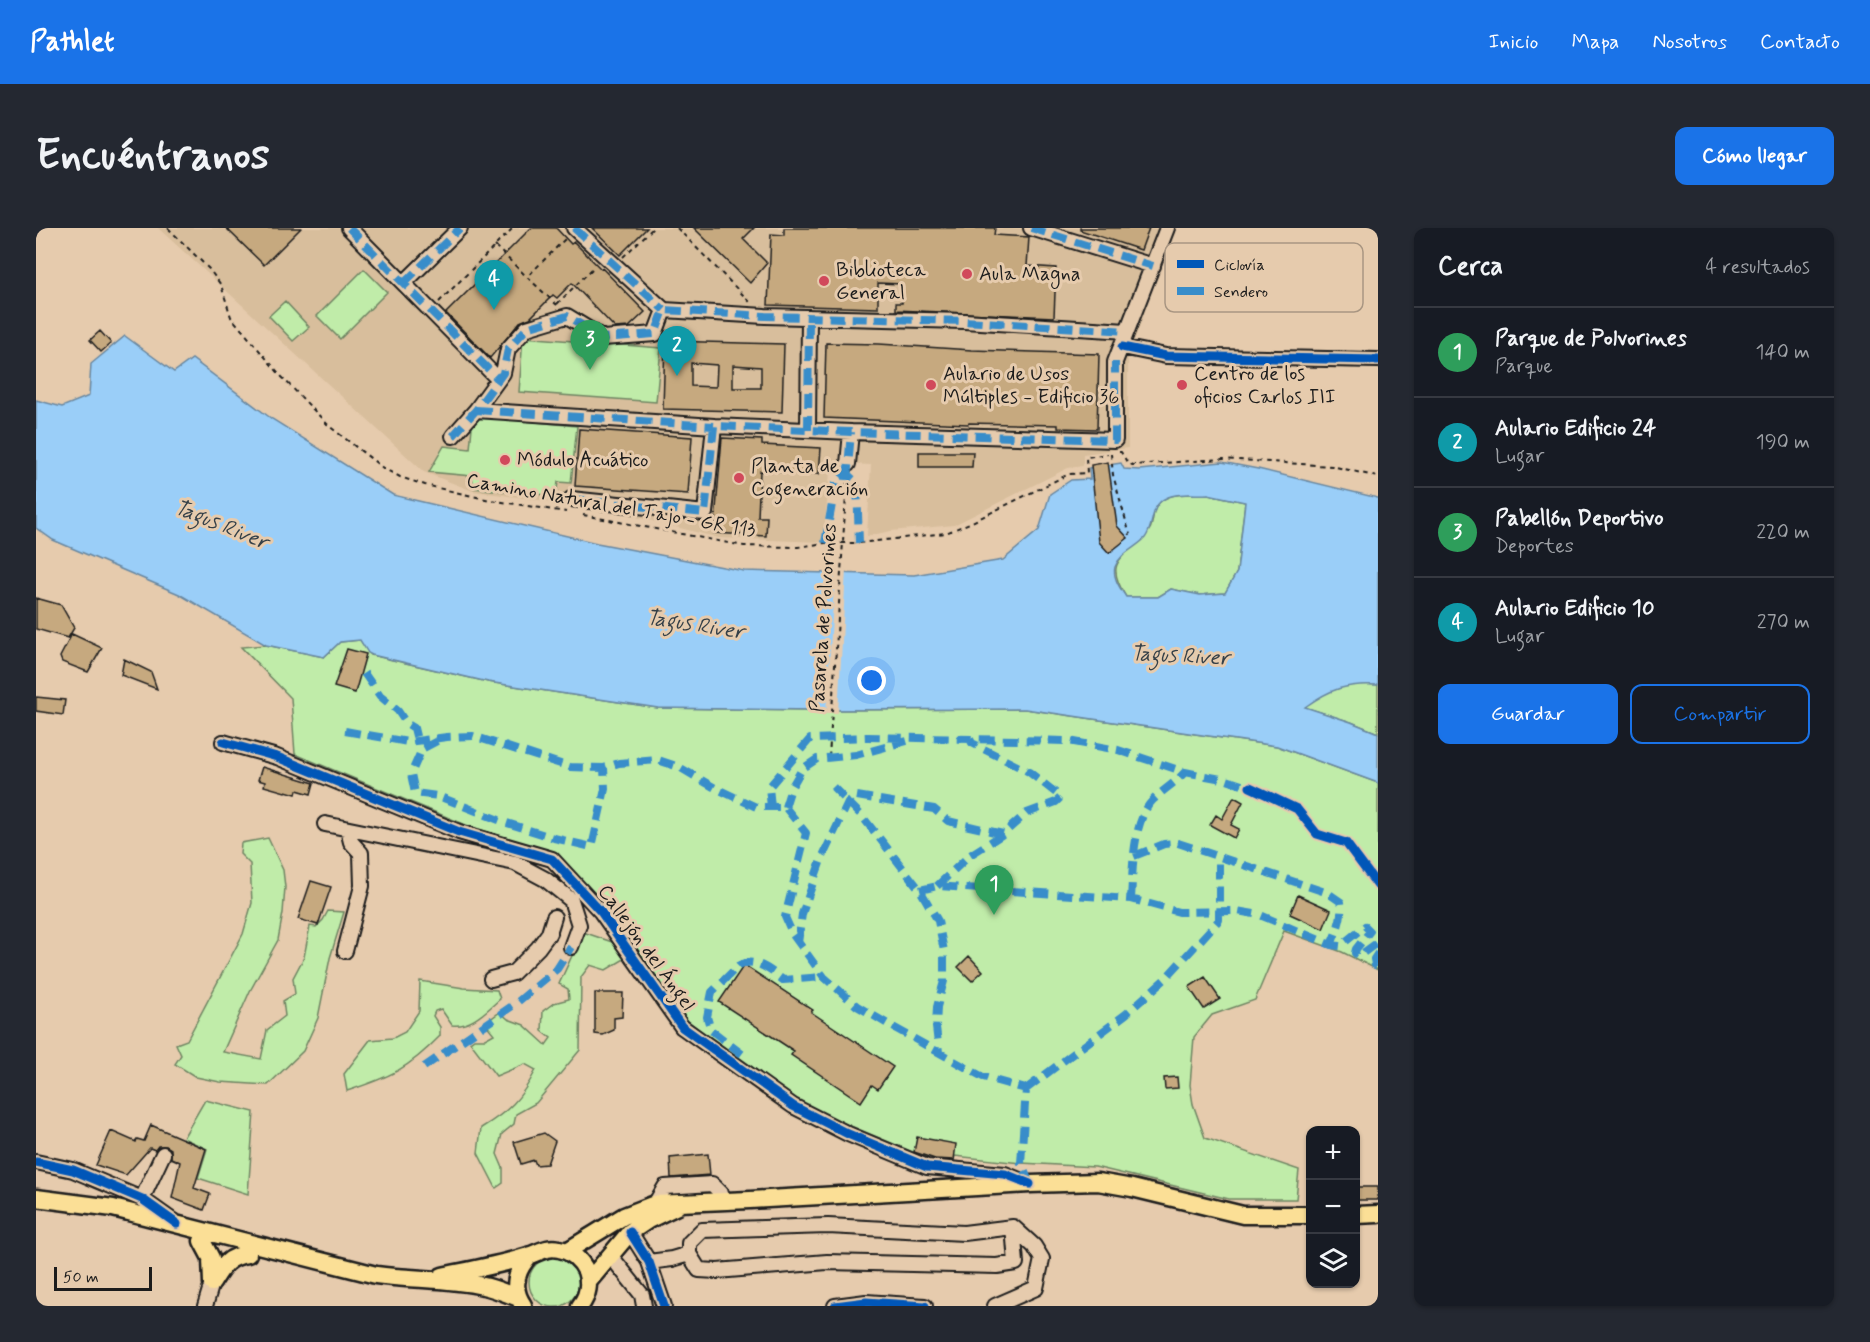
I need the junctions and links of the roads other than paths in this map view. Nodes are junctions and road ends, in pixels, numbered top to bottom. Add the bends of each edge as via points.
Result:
1 (350, 228) edge
2 (460, 228) edge
3 (575, 228) edge
4 (1031, 228) edge
5 (1167, 228) edge
6 (1153, 266) junction
7 (404, 283) junction
8 (663, 310) junction
9 (808, 317) junction
10 (1127, 331) junction
11 (1122, 347) junction
12 (1378, 360) edge
13 (498, 380) junction
14 (476, 410) junction
15 (714, 426) junction
16 (808, 430) junction
17 (851, 432) junction
18 (453, 436) dead end
19 (848, 464) dead end
20 (570, 499) dead end
21 (223, 742) dead end
22 (325, 824) dead end
23 (348, 830) junction
24 (554, 917) dead end
25 (572, 947) dead end
26 (345, 951) dead end
27 (492, 979) dead end
28 (164, 1154) dead end
29 (36, 1162) edge
30 (927, 1167) junction
31 (1030, 1184) junction
32 (928, 1190) junction
33 (36, 1198) edge
34 (142, 1199) junction
35 (721, 1201) junction
36 (684, 1203) junction
37 (655, 1204) junction
38 (36, 1208) edge
39 (1378, 1214) edge
40 (1306, 1215) edge
41 (1360, 1215) edge
42 (177, 1224) junction
43 (1013, 1227) junction
44 (630, 1232) junction
45 (202, 1241) junction
46 (567, 1251) junction
47 (248, 1254) junction
48 (689, 1254) junction
49 (530, 1255) junction
50 (610, 1255) junction
51 (649, 1262) junction
52 (376, 1275) junction
53 (429, 1278) junction
54 (588, 1282) junction
55 (212, 1284) junction
56 (521, 1304) edge
57 (206, 1306) edge
58 (580, 1306) edge
59 (644, 1306) edge
60 (664, 1306) edge
61 (835, 1306) edge
62 (925, 1306) edge
63 (995, 1306) edge

1 - 7 street
2 - 7 street
3 - 8 street
4 - 6 street
5 - 6 street
6 - 10 street
7 - 13 street
8 - 9 street
8 - 13 street via 655,334 603,338 567,315 527,328 508,349
9 - 10 street
9 - 16 street
10 - 11 street
11 - 12 street via 1166,356
11 - 17 street via 1115,362 1115,440
13 - 14 street
14 - 15 street
14 - 18 street
15 - 16 street
15 - 20 street via 705,513
16 - 17 street
17 - 19 street
21 - 30 street, Callejón del Ángel via 277,757 459,831 552,859 601,912 682,1027 793,1106
22 - 23 street
23 - 25 street via 515,863 545,879 571,900 579,925
23 - 26 street via 351,842 361,853 362,886
24 - 27 street via 538,948 513,973
28 - 34 street
29 - 34 street via 73,1170
30 - 31 street, Callejón del Ángel via 1005,1174
30 - 32 street
31 - 32 main road
31 - 40 main road via 1098,1182 1243,1215
32 - 35 main road
33 - 42 main road via 113,1208
34 - 42 street
35 - 36 main road
35 - 37 street via 721,1193 712,1184 664,1187
36 - 37 main road
36 - 44 main road
37 - 46 main road via 624,1216
38 - 45 main road via 130,1222
39 - 41 main road
42 - 52 main road
43 - 48 street via 964,1233 828,1226 702,1230 689,1243
43 - 48 street via 1016,1263 997,1266 827,1262 717,1271 699,1270
43 - 63 street via 1042,1259 1036,1288
44 - 50 main road
44 - 51 street
45 - 47 main road
45 - 55 main road via 211,1258
46 - 49 main road via 548,1248
46 - 54 main road via 582,1263
47 - 52 main road via 331,1275
47 - 55 main road via 228,1260
48 - 51 street
49 - 53 main road
49 - 56 main road via 516,1280
50 - 54 main road
50 - 59 street via 642,1295
51 - 60 street
52 - 53 main road
53 - 56 main road via 484,1286
54 - 58 main road
55 - 57 street
61 - 62 street via 866,1302

